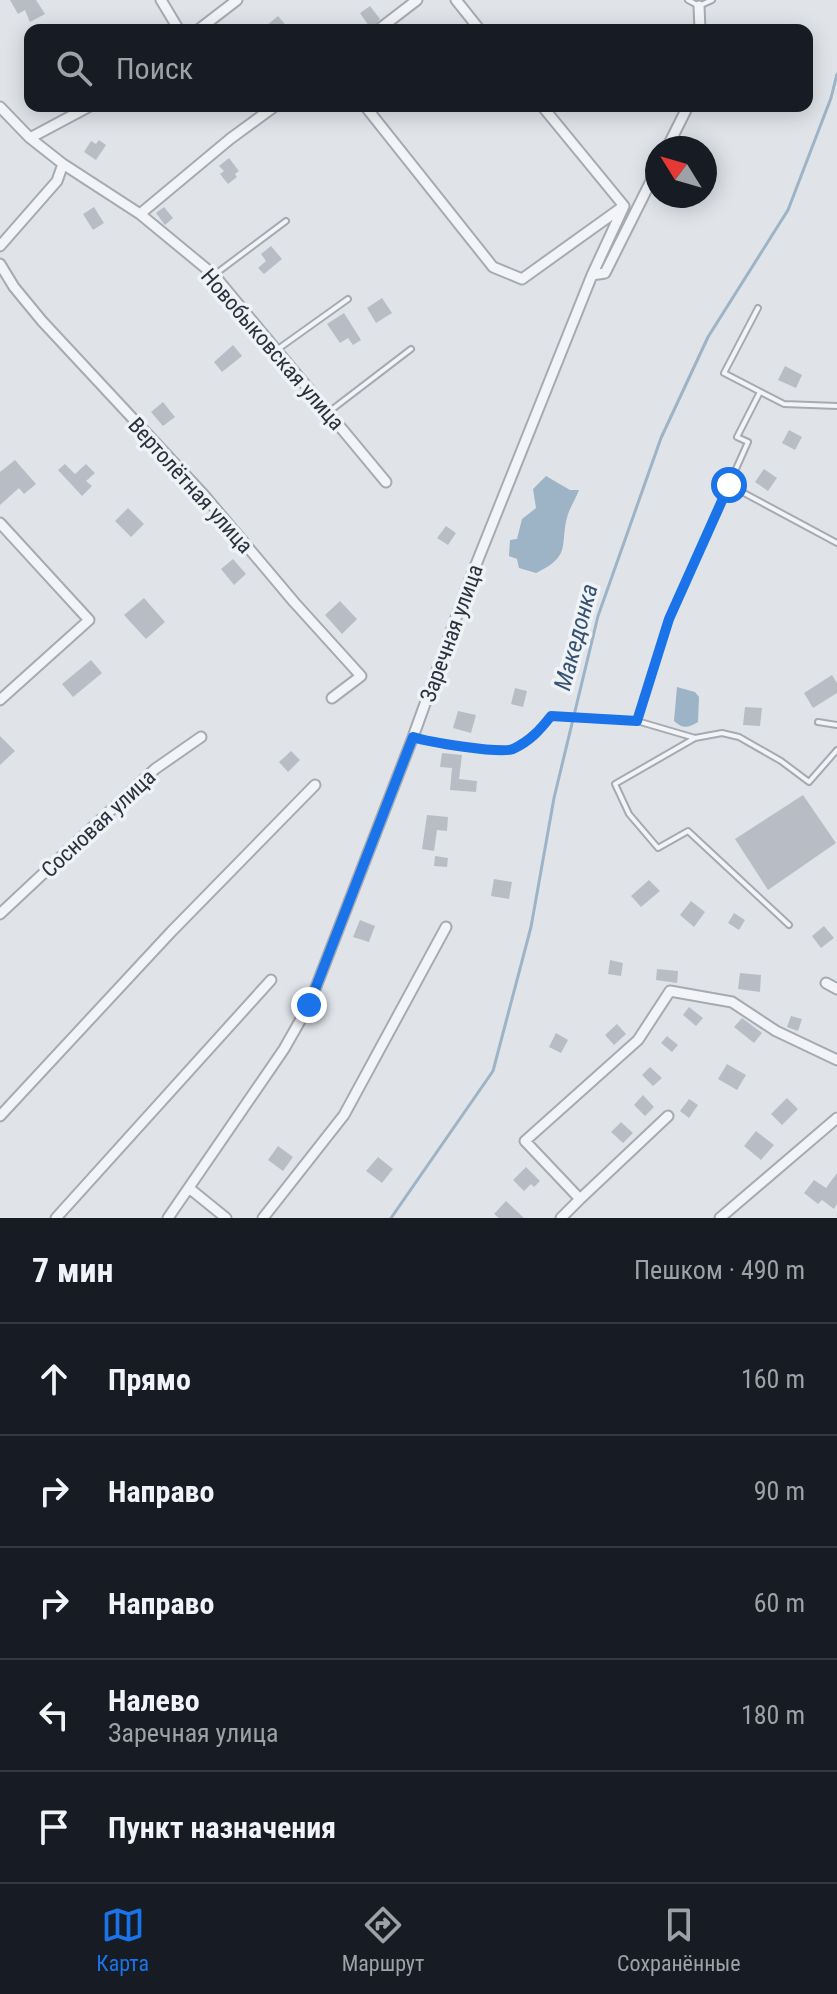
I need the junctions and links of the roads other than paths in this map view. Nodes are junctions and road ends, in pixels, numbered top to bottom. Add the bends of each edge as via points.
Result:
1 (161, 0) edge
2 (237, 0) edge
3 (417, 0) edge
4 (456, 0) edge
5 (688, 0) edge
6 (712, 0) edge
7 (699, 6) junction
8 (175, 24) edge
9 (206, 24) edge
10 (386, 24) edge
11 (475, 24) edge
12 (700, 24) edge
13 (0, 107) edge
14 (79, 112) edge
15 (267, 112) edge
16 (370, 112) edge
17 (547, 112) edge
18 (685, 112) edge
19 (673, 136) edge
20 (30, 138) junction
21 (63, 164) junction
22 (645, 193) edge
23 (624, 206) junction
24 (140, 214) junction
25 (286, 221) dead end
26 (1, 243) edge
27 (0, 264) edge
28 (214, 275) junction
29 (592, 275) junction
30 (348, 299) dead end
31 (758, 308) dead end
32 (278, 349) junction
33 (411, 349) dead end
34 (760, 392) junction
35 (837, 406) edge
36 (329, 412) junction
37 (386, 482) dead end
38 (729, 485) junction
39 (0, 523) edge
40 (837, 543) edge
41 (332, 698) dead end
42 (0, 700) edge
43 (818, 722) dead end
44 (837, 725) edge
45 (201, 737) dead end
46 (695, 738) junction
47 (837, 750) edge
48 (315, 785) dead end
49 (0, 914) edge
50 (789, 925) dead end
51 (446, 927) dead end
52 (271, 980) dead end
53 (826, 983) dead end
54 (837, 989) edge
55 (837, 1060) edge
56 (0, 1116) edge
57 (668, 1116) dead end
58 (837, 1118) edge
59 (189, 1188) junction
60 (580, 1199) junction
61 (56, 1218) edge
62 (168, 1218) edge
63 (226, 1218) edge
64 (263, 1218) edge
65 (561, 1218) edge
66 (720, 1218) edge

1 - 8 street
2 - 9 street
3 - 10 street
4 - 11 street
5 - 7 lane
6 - 7 lane
7 - 12 street
13 - 20 street, Новобыковская улица
14 - 20 street
15 - 24 street
16 - 23 street via 493,267 522,279
17 - 23 street
18 - 19 street
20 - 21 street, Новобыковская улица
21 - 24 street, Новобыковская улица
21 - 26 street via 57,181
22 - 29 street via 605,273
23 - 29 street, Заречная улица
24 - 28 street, Новобыковская улица
25 - 28 lane
27 - 41 street, Вертолётная улица via 42,321 203,494 361,676
28 - 32 street, Новобыковская улица
29 - 59 street, Заречная улица via 309,1005
30 - 32 lane
31 - 34 lane via 724,373
32 - 36 street, Новобыковская улица
33 - 36 lane
34 - 35 lane via 784,404
34 - 38 lane via 737,437 748,442
36 - 37 street, Новобыковская улица
38 - 40 lane
38 - 46 lane via 669,619 637,721
39 - 42 street via 89,620
43 - 44 lane
45 - 49 street, Сосновая улица via 155,769
46 - 47 lane via 722,733 739,737 809,782
46 - 50 lane via 615,784 629,814 658,848 688,831
48 - 56 street
51 - 64 street via 344,1115
52 - 61 street
53 - 54 street
55 - 60 street via 776,1031 732,1002 670,991 638,1040 525,1141
57 - 60 street
58 - 66 street
59 - 62 street, Заречная улица
59 - 63 street
60 - 65 street

